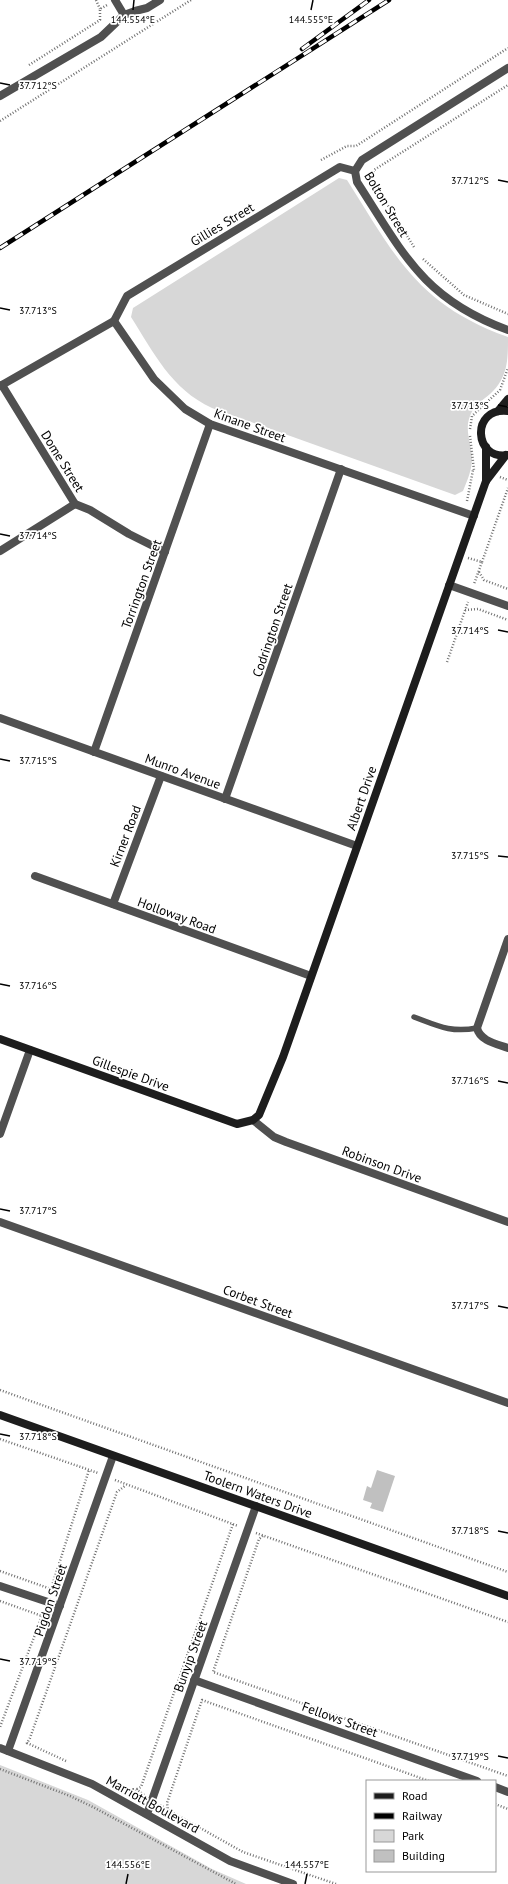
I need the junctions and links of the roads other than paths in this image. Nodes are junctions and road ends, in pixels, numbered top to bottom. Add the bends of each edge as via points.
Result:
1 (115, 0) edge
2 (160, 0) edge
3 (124, 15) junction
4 (508, 68) edge
5 (0, 96) edge
6 (355, 170) junction
7 (114, 321) junction
8 (508, 330) edge
9 (1, 386) edge
10 (506, 395) edge
11 (498, 411) junction
12 (508, 411) edge
13 (210, 424) junction
14 (486, 447) junction
15 (507, 455) edge
16 (341, 469) junction
17 (486, 481) junction
18 (75, 504) junction
19 (474, 516) junction
20 (0, 551) edge
21 (165, 552) junction
22 (449, 585) junction
23 (508, 606) edge
24 (0, 718) edge
25 (94, 752) junction
26 (161, 776) junction
27 (225, 799) junction
28 (357, 846) junction
29 (35, 876) dead end
30 (113, 904) junction
31 (508, 939) edge
32 (311, 976) junction
33 (414, 1017) dead end
34 (477, 1028) junction
35 (0, 1039) edge
36 (508, 1048) edge
37 (30, 1050) junction
38 (253, 1120) junction
39 (0, 1134) edge
40 (0, 1222) edge
41 (508, 1222) edge
42 (508, 1403) edge
43 (0, 1416) edge
44 (113, 1456) junction
45 (256, 1506) junction
46 (0, 1586) edge
47 (508, 1596) edge
48 (60, 1606) junction
49 (194, 1680) junction
50 (4, 1750) edge
51 (474, 1780) edge
52 (496, 1787) edge
53 (508, 1792) edge
54 (147, 1814) junction
55 (292, 1884) edge

1 - 3 street
2 - 3 street via 147,8
3 - 5 street via 101,37
4 - 6 street, Bolton Street via 362,160
6 - 7 street, Gillies Street via 340,167 127,296
6 - 8 street, Bolton Street via 357,182 404,255 421,276 460,308
7 - 9 street
7 - 13 street, Kinane Street via 154,379 185,409
9 - 18 street, Dome Street
10 - 11 street
11 - 12 street
11 - 14 street, Albert Drive via 489,415 482,426 481,438
13 - 16 street, Kinane Street
13 - 21 street, Torrington Street
14 - 15 street via 493,453
14 - 17 street, Albert Drive
15 - 17 street, Albert Drive
16 - 19 street, Kinane Street
16 - 27 street, Codrington Street
17 - 19 street, Albert Drive
18 - 20 street
18 - 21 street, Dome Street
19 - 22 street, Albert Drive
21 - 25 street, Torrington Street
22 - 23 street
22 - 28 street, Albert Drive
24 - 25 street, Munro Avenue
25 - 26 street, Munro Avenue
26 - 27 street, Munro Avenue
26 - 30 street, Kirner Road
27 - 28 street, Munro Avenue
28 - 32 street, Albert Drive
29 - 30 street, Holloway Road
30 - 32 street, Holloway Road
31 - 34 street
32 - 38 street, Albert Drive via 263,1108
33 - 34 lane via 452,1030
34 - 36 street via 483,1038
35 - 37 street, Gillespie Drive
37 - 38 street, Gillespie Drive via 237,1124
37 - 39 street
38 - 41 street, Robinson Drive via 274,1137 286,1142
40 - 42 street, Corbet Street
43 - 44 street, Toolern Waters Drive
44 - 45 street, Toolern Waters Drive
44 - 48 street, Pigdon Street
45 - 47 street, Toolern Waters Drive
45 - 49 street, Bunyip Street
46 - 48 street
48 - 50 street, Pigdon Street
49 - 51 street, Fellows Street
49 - 54 street, Bunyip Street
50 - 54 street, Marriott Boulevard via 92,1784
52 - 53 street
54 - 55 street, Marriott Boulevard via 230,1861

